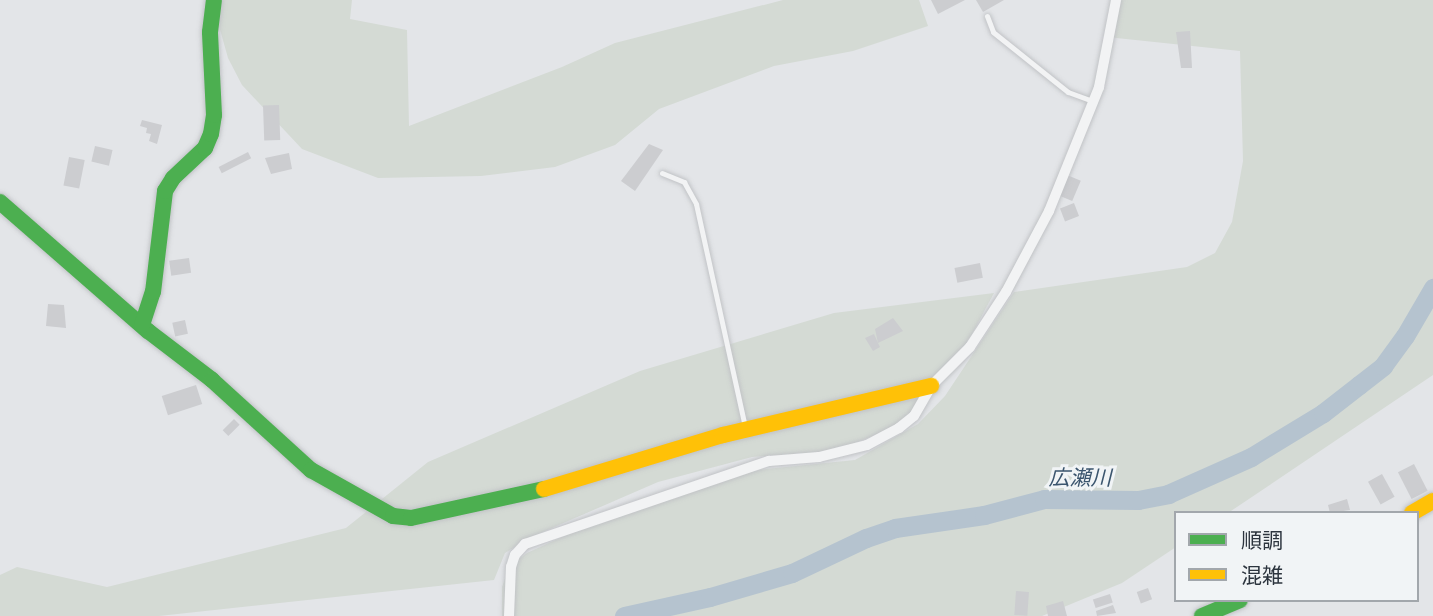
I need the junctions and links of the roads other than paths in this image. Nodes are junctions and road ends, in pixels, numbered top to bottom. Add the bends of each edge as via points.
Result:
1 (214, 0) edge
2 (1116, 0) edge
3 (988, 16) dead end
4 (1094, 101) junction
5 (662, 173) dead end
6 (0, 202) edge
7 (142, 325) junction
8 (931, 386) junction
9 (745, 429) junction
10 (1433, 501) edge
11 (1416, 511) edge
12 (1235, 602) edge
13 (509, 616) edge
14 (1202, 616) edge

1 - 7 main road via 211,134 205,148 165,191 153,292
2 - 4 street
3 - 4 lane via 993,32 1068,92
4 - 8 street via 1049,211 1006,292 970,347
5 - 9 lane via 684,182 696,204
6 - 7 main road
7 - 9 main road via 212,380 311,470 393,516 419,517 554,487
8 - 9 main road
8 - 13 street via 908,422 867,445 819,457 769,461 541,536 521,548 511,567
10 - 11 main road
12 - 14 main road

